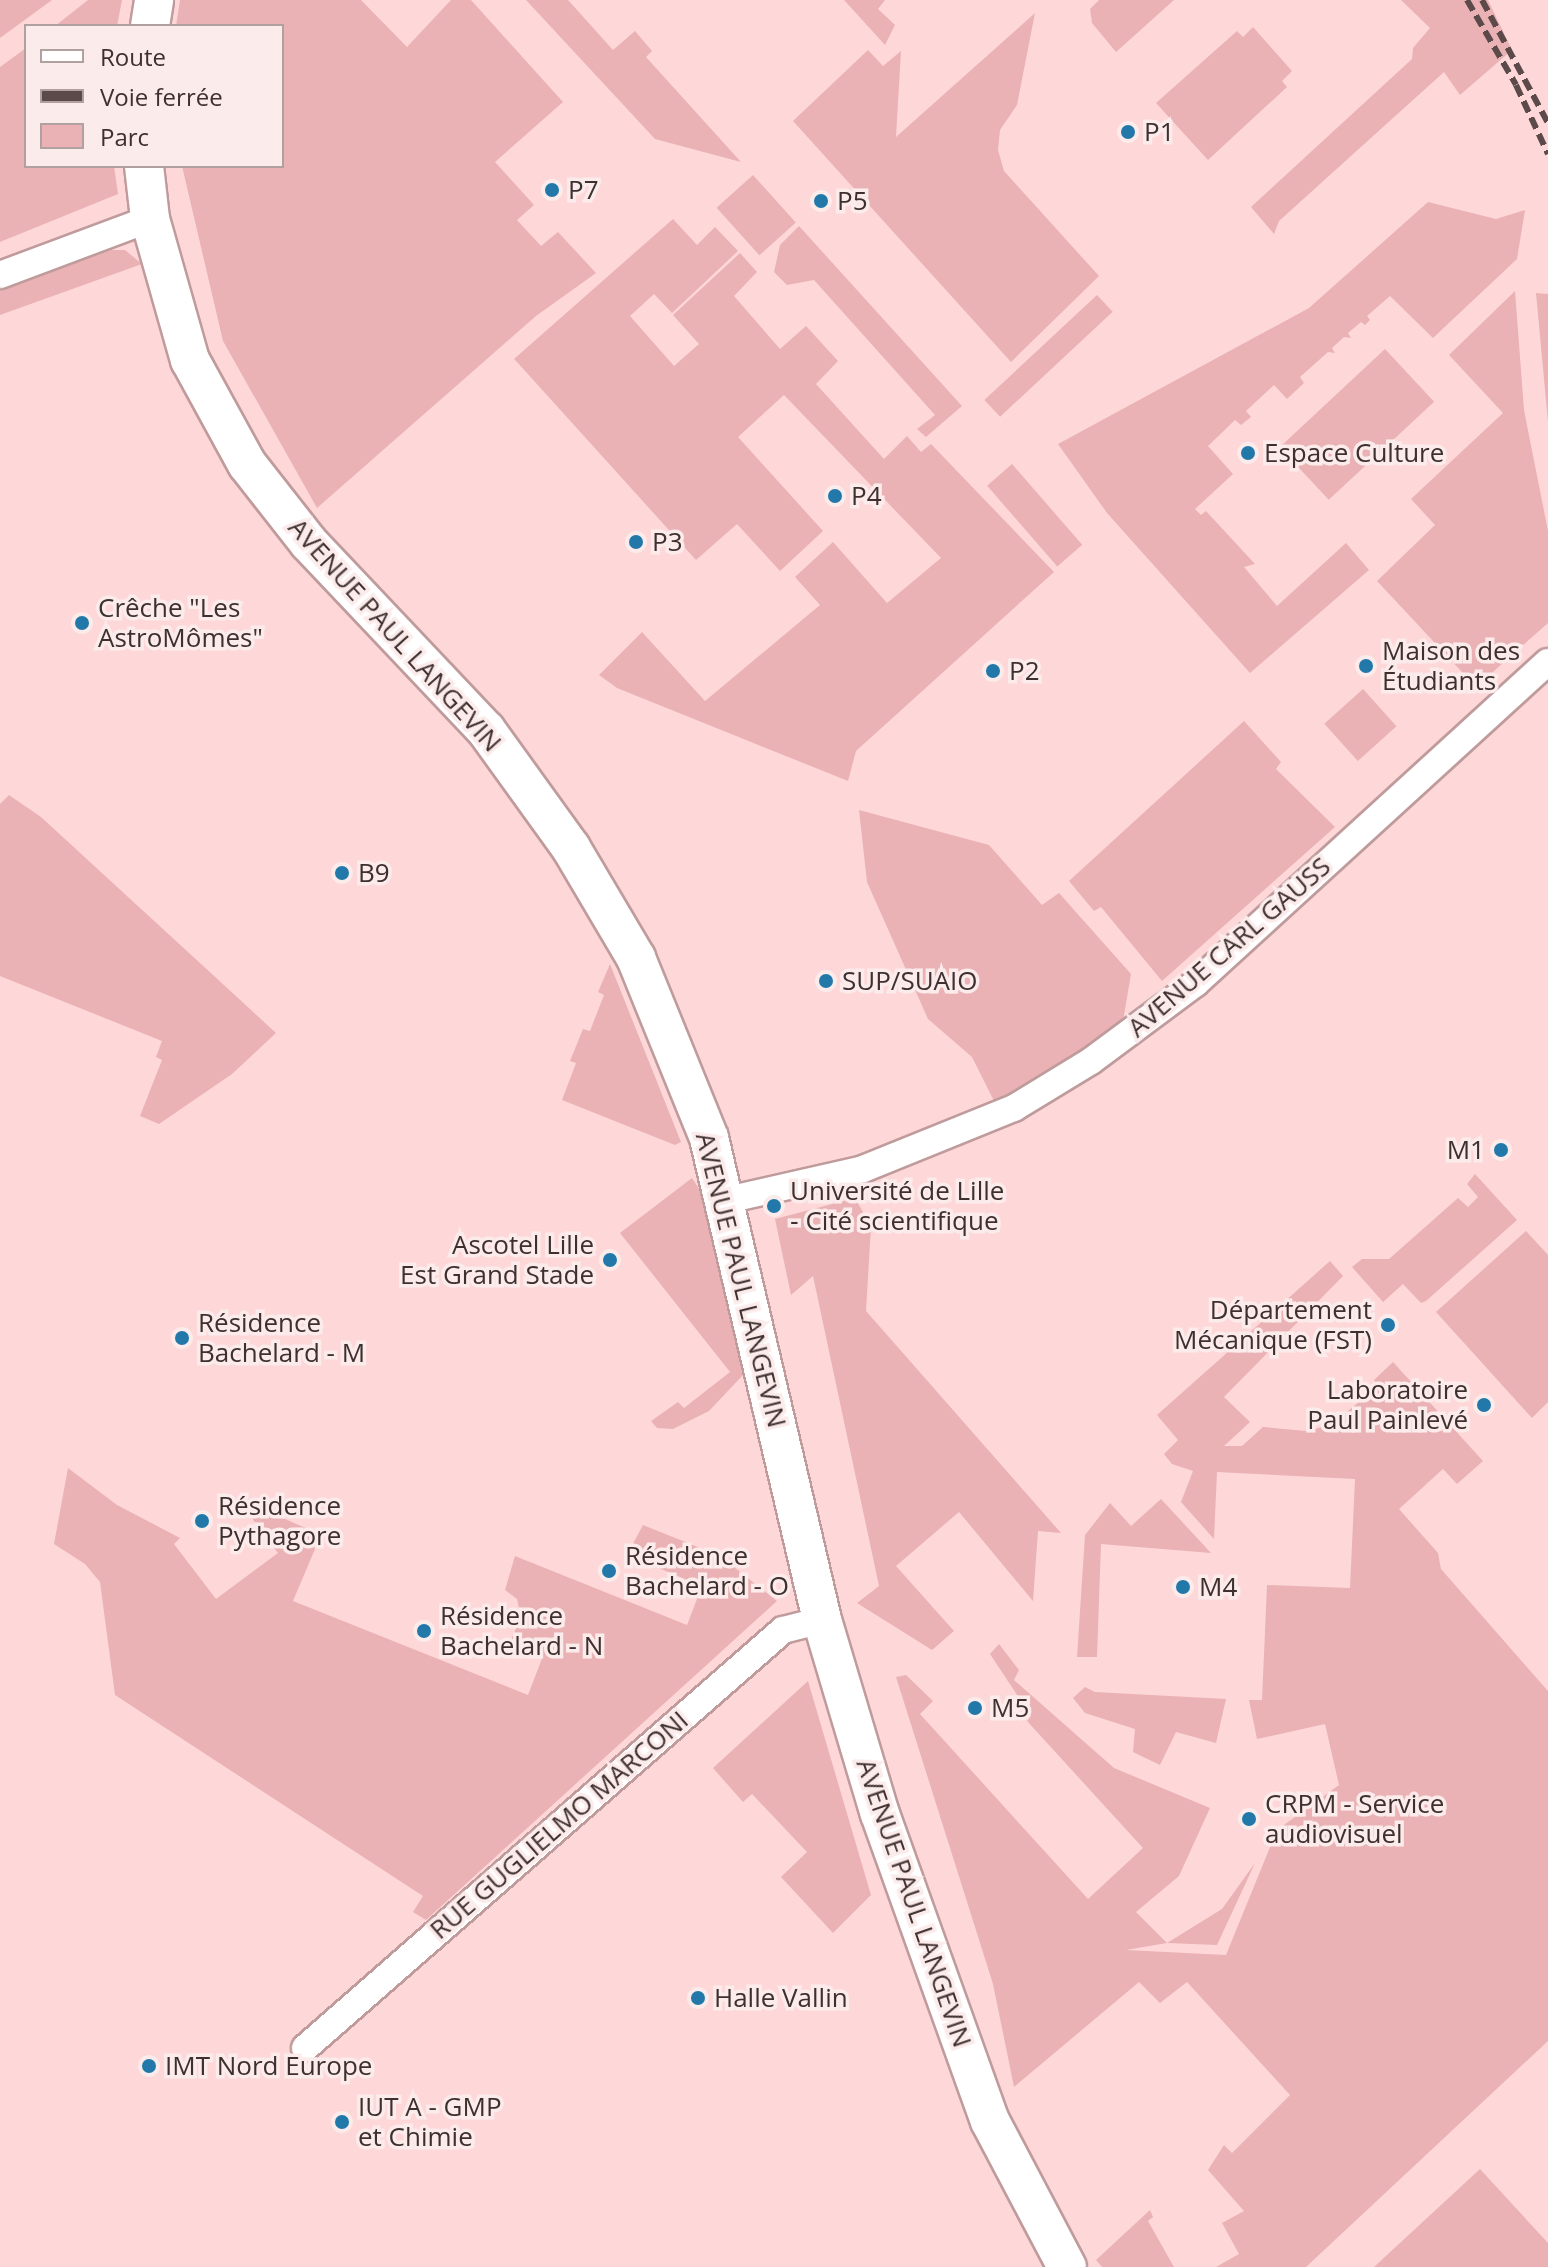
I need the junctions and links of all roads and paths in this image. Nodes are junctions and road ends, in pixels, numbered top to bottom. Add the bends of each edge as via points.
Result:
1 (154, 0) edge
2 (150, 24) edge
3 (144, 168) edge
4 (150, 219) junction
5 (0, 275) edge
6 (1548, 662) edge
7 (727, 1200) junction
8 (822, 1620) junction
9 (305, 2048) dead end
10 (1067, 2267) edge

1 - 2 street
3 - 4 street, AVENUE PAUL LANGEVIN
4 - 5 street
4 - 7 street, AVENUE PAUL LANGEVIN via 190,360 247,464 309,543 486,730 571,848 636,958 709,1138
6 - 7 street, AVENUE CARL GAUSS via 1164,1011 1091,1061 1014,1108 863,1169
7 - 8 street, AVENUE PAUL LANGEVIN
8 - 9 street, RUE GUGLIELMO MARCONI via 786,1627
8 - 10 street, AVENUE PAUL LANGEVIN via 880,1814 990,2121

